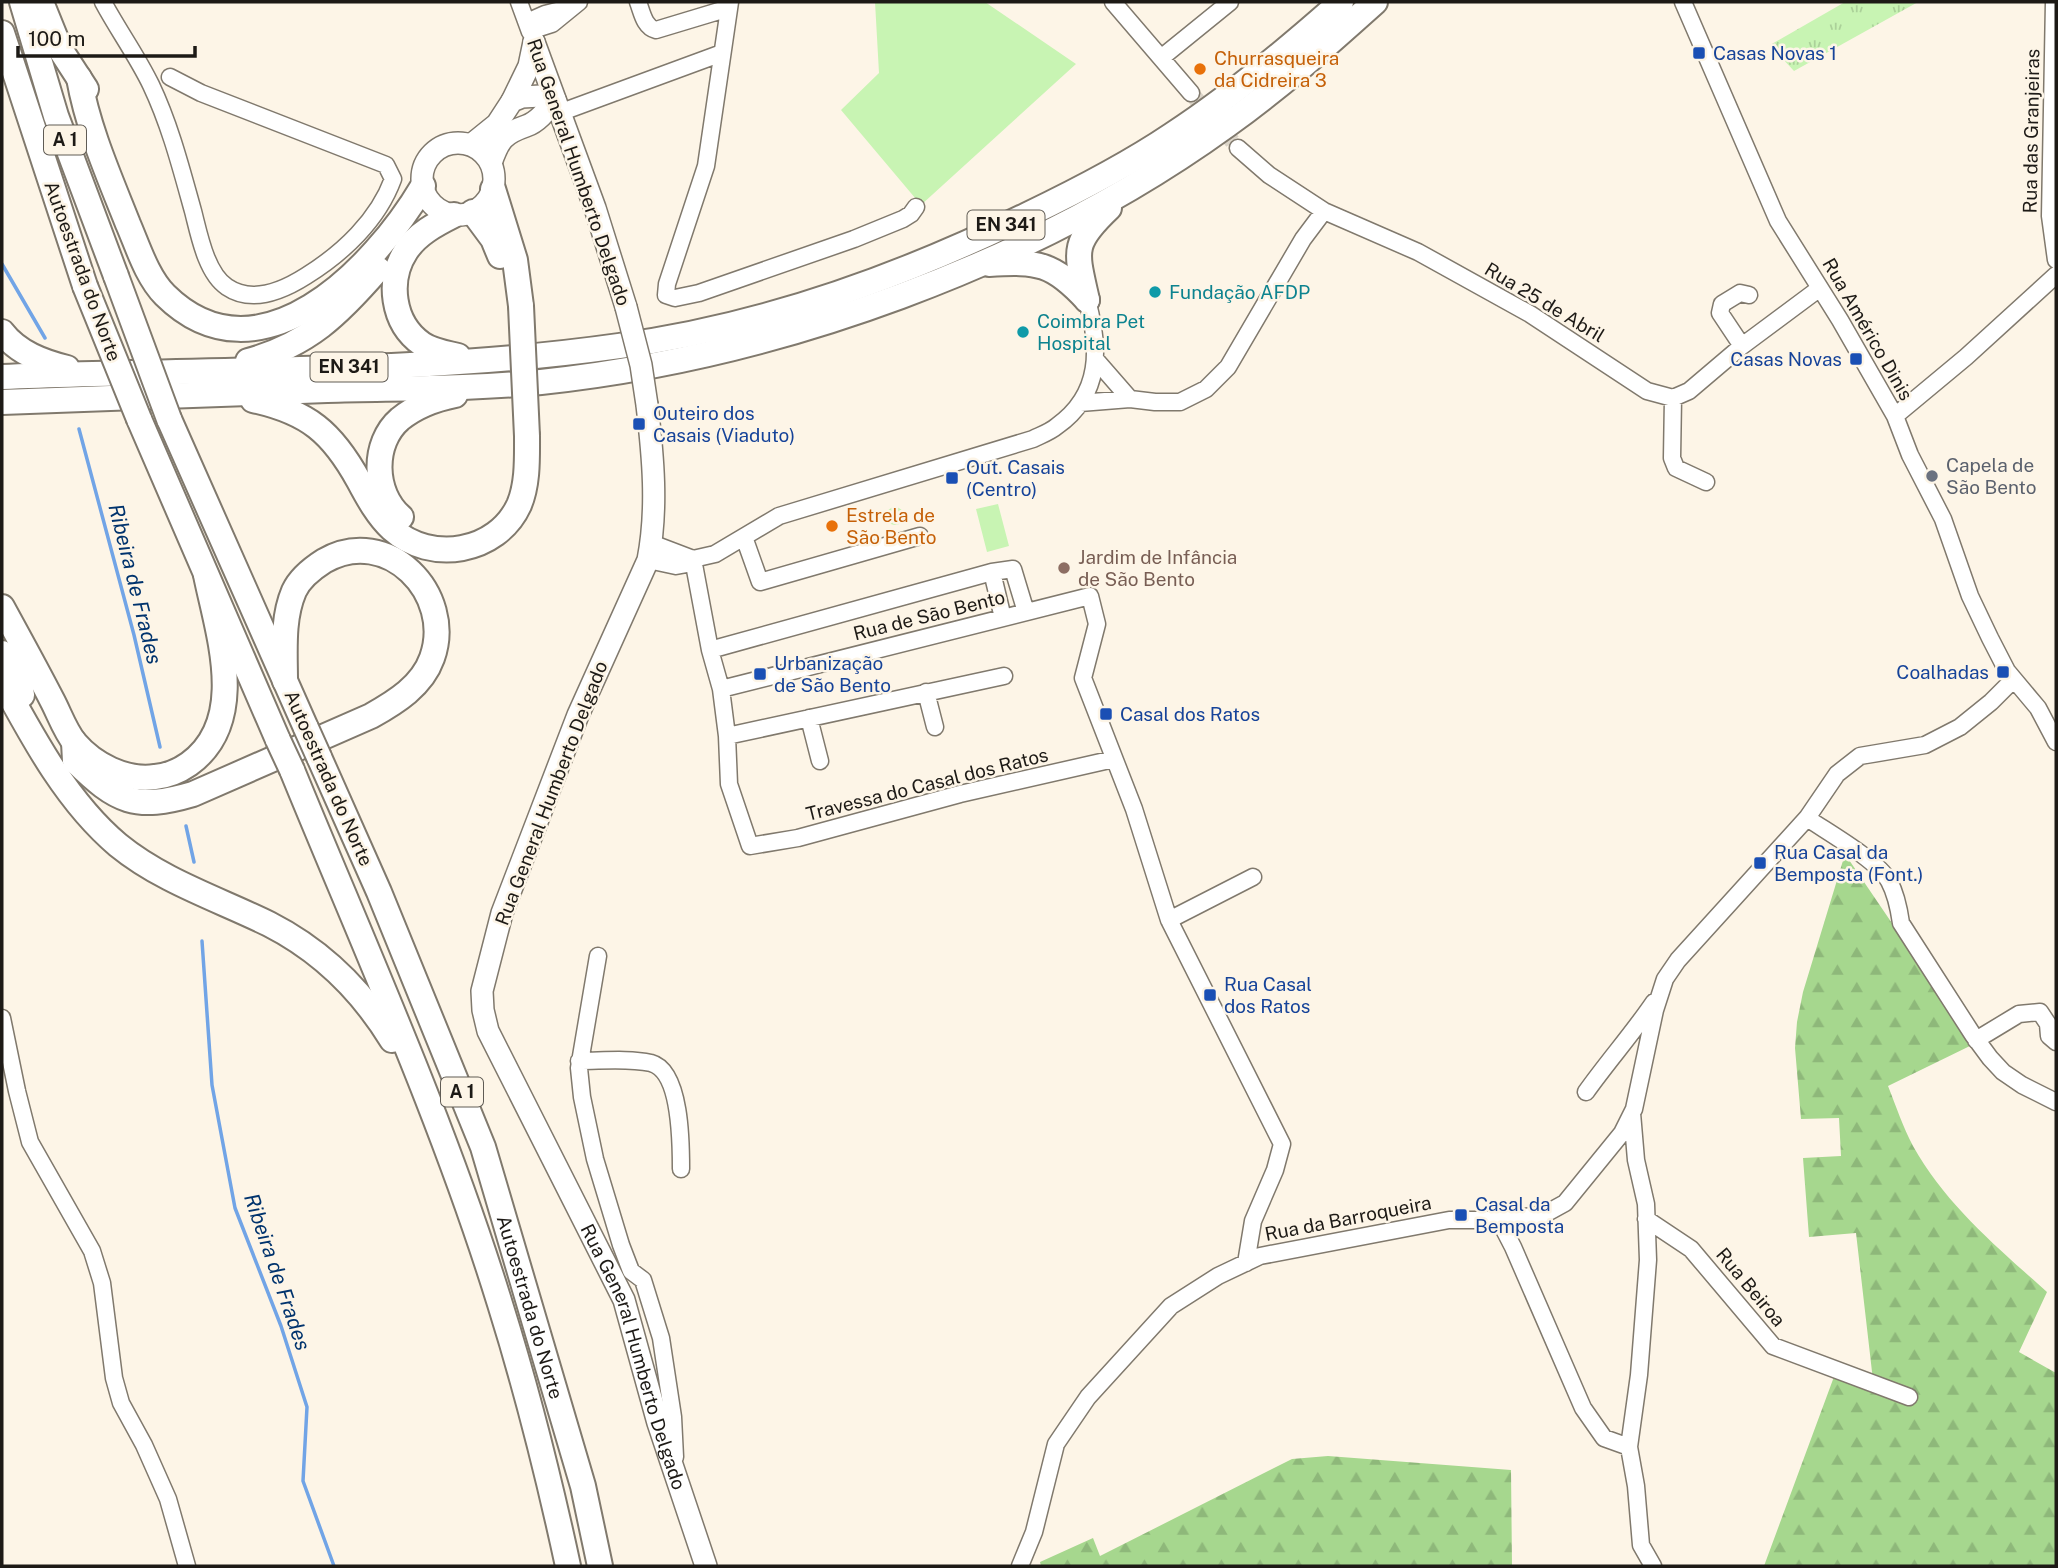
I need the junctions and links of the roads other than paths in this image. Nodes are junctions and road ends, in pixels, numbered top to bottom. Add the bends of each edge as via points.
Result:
1 (23, 2) edge
2 (41, 2) edge
3 (103, 2) edge
4 (519, 2) edge
5 (525, 2) edge
6 (638, 2) edge
7 (1113, 2) edge
8 (1230, 2) edge
9 (1341, 2) edge
10 (1374, 2) edge
11 (1683, 2) edge
12 (2054, 2) edge
13 (576, 5) edge
14 (729, 5) edge
15 (555, 16) junction
16 (2, 33) edge
17 (532, 38) junction
18 (722, 53) junction
19 (1161, 58) junction
20 (170, 77) dead end
21 (1191, 93) tunnel mouth
22 (512, 102) junction
23 (557, 106) junction
24 (527, 126) junction
25 (471, 145) junction
26 (1238, 148) tunnel mouth
27 (572, 149) junction
28 (491, 163) junction
29 (1134, 185) junction
30 (493, 189) junction
31 (424, 191) junction
32 (916, 207) dead end
33 (1324, 211) junction
34 (463, 214) junction
35 (2056, 260) edge
36 (978, 264) junction
37 (2053, 278) edge
38 (1820, 288) junction
39 (1749, 295) dead end
40 (2056, 298) edge
41 (1087, 300) junction
42 (514, 307) junction
43 (2, 332) edge
44 (1742, 346) junction
45 (494, 360) junction
46 (1096, 360) junction
47 (205, 370) junction
48 (88, 373) junction
49 (2, 377) edge
50 (1112, 380) junction
51 (496, 386) junction
52 (225, 393) junction
53 (1673, 398) junction
54 (1130, 399) junction
55 (34, 401) junction
56 (1105, 401) junction
57 (2, 402) edge
58 (1080, 403) junction
59 (2, 413) edge
60 (1895, 416) junction
61 (520, 436) junction
62 (1706, 482) dead end
63 (920, 536) dead end
64 (744, 537) junction
65 (649, 551) junction
66 (693, 559) junction
67 (992, 572) junction
68 (206, 575) junction
69 (2, 593) edge
70 (2, 607) edge
71 (1026, 612) junction
72 (1003, 618) junction
73 (2, 632) edge
74 (709, 650) junction
75 (2, 653) edge
76 (1004, 676) dead end
77 (2013, 680) junction
78 (2, 681) edge
79 (285, 681) junction
80 (721, 689) junction
81 (926, 692) junction
82 (2, 704) edge
83 (55, 705) junction
84 (809, 718) junction
85 (23, 720) junction
86 (935, 727) dead end
87 (727, 736) junction
88 (74, 742) junction
89 (2056, 742) edge
90 (1114, 759) junction
91 (820, 761) dead end
92 (1808, 818) junction
93 (1253, 877) dead end
94 (1169, 920) junction
95 (598, 956) dead end
96 (1660, 993) junction
97 (2, 1018) edge
98 (1976, 1040) junction
99 (2056, 1042) edge
100 (579, 1061) junction
101 (423, 1091) junction
102 (1586, 1092) dead end
103 (2056, 1101) edge
104 (1633, 1111) junction
105 (681, 1169) dead end
106 (1646, 1219) junction
107 (1499, 1220) junction
108 (1246, 1263) junction
109 (622, 1274) junction
110 (1909, 1397) dead end
111 (1629, 1447) junction
112 (187, 1566) edge
113 (569, 1566) edge
114 (600, 1566) edge
115 (706, 1566) edge
116 (1020, 1566) edge
117 (1653, 1566) edge

1 - 79 highway, Autoestrada do Norte / A 1, bridge via 56,116 169,419
2 - 31 highway via 60,49 98,107 148,270 163,293 205,323 249,329 284,321 326,297 377,248
3 - 20 street via 155,93 169,126 207,262 227,287 254,296 288,288 324,265 366,227 393,179 386,165
4 - 17 street, Rua General Humberto Delgado
5 - 15 street
6 - 14 street via 646,24 656,30
7 - 19 street
8 - 19 street
9 - 45 highway, EN 341 via 1216,104 1152,148 1075,192 924,261 806,305 715,329 622,346
10 - 29 highway, EN 341 via 1229,124
11 - 38 street, Rua Américo Dinis via 1778,221
12 - 35 street, Rua das Granjeiras via 2050,216
13 - 15 street
14 - 18 street
15 - 17 street
15 - 17 street via 548,34
16 - 68 highway, Autoestrada do Norte / A 1, bridge via 85,286
17 - 22 main road via 529,66
17 - 23 main road, Rua General Humberto Delgado
18 - 23 street
18 - 32 street via 706,166 666,295 675,298 698,293 854,239 911,215
19 - 21 street
22 - 23 main road via 541,96
22 - 25 main road via 497,124
23 - 24 main road
23 - 27 main road, Rua General Humberto Delgado
24 - 27 main road via 559,137
24 - 28 main road via 504,136
25 - 28 main road
25 - 31 main road via 449,144 431,155 425,165
26 - 33 street, Rua 25 de Abril
27 - 65 main road, Rua General Humberto Delgado, bridge via 595,208 641,365 652,447
28 - 30 main road
29 - 36 highway, EN 341
29 - 41 highway via 1082,238 1077,256
30 - 34 main road via 489,199
30 - 42 highway via 515,260
31 - 34 main road via 442,212
31 - 47 highway via 409,231 332,319 269,356
33 - 53 street, Rua 25 de Abril via 1418,252 1530,314 1647,391
33 - 54 street via 1228,367 1206,389 1180,401
34 - 42 highway via 488,230 499,250
34 - 45 highway via 425,232 407,250 395,281 395,300 401,319 422,344
36 - 41 highway via 1019,262 1048,267 1068,279
36 - 51 highway, EN 341 via 770,338 630,369
37 - 40 street
37 - 60 street
38 - 44 street
38 - 60 street, Rua Américo Dinis
39 - 44 street via 1740,293 1720,307 1722,318
41 - 46 street
42 - 61 highway
43 - 48 highway via 36,358
44 - 53 street via 1689,391
45 - 47 highway, EN 341
46 - 50 street
46 - 58 street
47 - 48 highway, EN 341
48 - 49 highway, EN 341
50 - 54 street
50 - 56 street via 1113,393
51 - 52 highway, EN 341
51 - 61 highway via 439,399 398,420 380,456 385,496 397,514 417,529 438,535 480,525 504,498
52 - 55 highway, EN 341
52 - 61 highway via 271,404 316,425 340,449 392,529 435,550 476,545 507,522 519,504 524,482
53 - 62 street via 1672,458 1676,468
54 - 56 street
55 - 57 highway, EN 341
55 - 59 highway
56 - 58 street
58 - 64 street via 1058,426 1033,439 788,512
60 - 77 street, Rua Américo Dinis via 1943,519 1970,596
63 - 64 street via 760,582
64 - 66 street via 715,554
65 - 66 street via 676,566
65 - 109 main road, Rua General Humberto Delgado via 502,913 482,991 494,1044
66 - 74 street
67 - 71 street via 1013,569
67 - 72 street
67 - 74 street
68 - 88 highway via 225,689 222,714 199,756 163,777 145,778 115,772
68 - 101 highway, Autoestrada do Norte / A 1, bridge via 292,770
69 - 83 highway via 21,610 54,673
70 - 83 highway
71 - 72 street, Rua de São Bento
71 - 90 street via 1090,596 1097,624 1083,678
72 - 80 street, Rua de São Bento
73 - 83 highway via 29,685
74 - 80 street
75 - 85 highway via 22,689
76 - 81 street
77 - 89 street, Rua Américo Dinis via 2038,708
77 - 92 street via 1960,727 1925,745 1860,756 1837,775
78 - 85 highway
79 - 88 highway via 288,610 295,588 313,567 355,551 376,553 413,572 426,589 438,636 432,660 399,700 193,794 145,804 110,792 75,761
79 - 114 highway, Autoestrada do Norte / A 1, bridge via 379,892 483,1147 583,1486
80 - 87 street
81 - 84 street
81 - 86 street
82 - 85 highway
83 - 88 highway
84 - 87 street
84 - 91 street
85 - 101 highway via 91,820 118,845 181,884 271,925 304,945 353,987
87 - 90 street, Travessa do Casal dos Ratos via 729,784 750,846
90 - 94 street
92 - 96 street via 1678,960
92 - 98 street via 1877,867 1889,881 1901,923
93 - 94 street
94 - 108 street via 1282,1144 1253,1221
95 - 100 street
96 - 102 street
96 - 104 street
97 - 112 street via 30,1142 92,1251 102,1283 121,1403 168,1499
98 - 99 street via 2018,1014 2040,1012
98 - 103 street via 2003,1072
100 - 105 street via 654,1064 664,1074 680,1127
100 - 109 street via 582,1097
101 - 113 highway, Autoestrada do Norte / A 1 via 500,1304
104 - 106 street
104 - 107 street, Rua da Barroqueira via 1622,1133 1565,1203 1545,1214
106 - 110 street, Rua Beiroa via 1691,1249 1773,1346
106 - 111 street via 1641,1349
107 - 108 street, Rua da Barroqueira via 1450,1220 1260,1256
107 - 111 street via 1583,1408 1604,1438
108 - 116 street, Rua da Barroqueira via 1171,1306 1088,1397 1056,1444 1034,1532
109 - 115 main road, Rua General Humberto Delgado via 658,1423
111 - 117 street via 1641,1545

